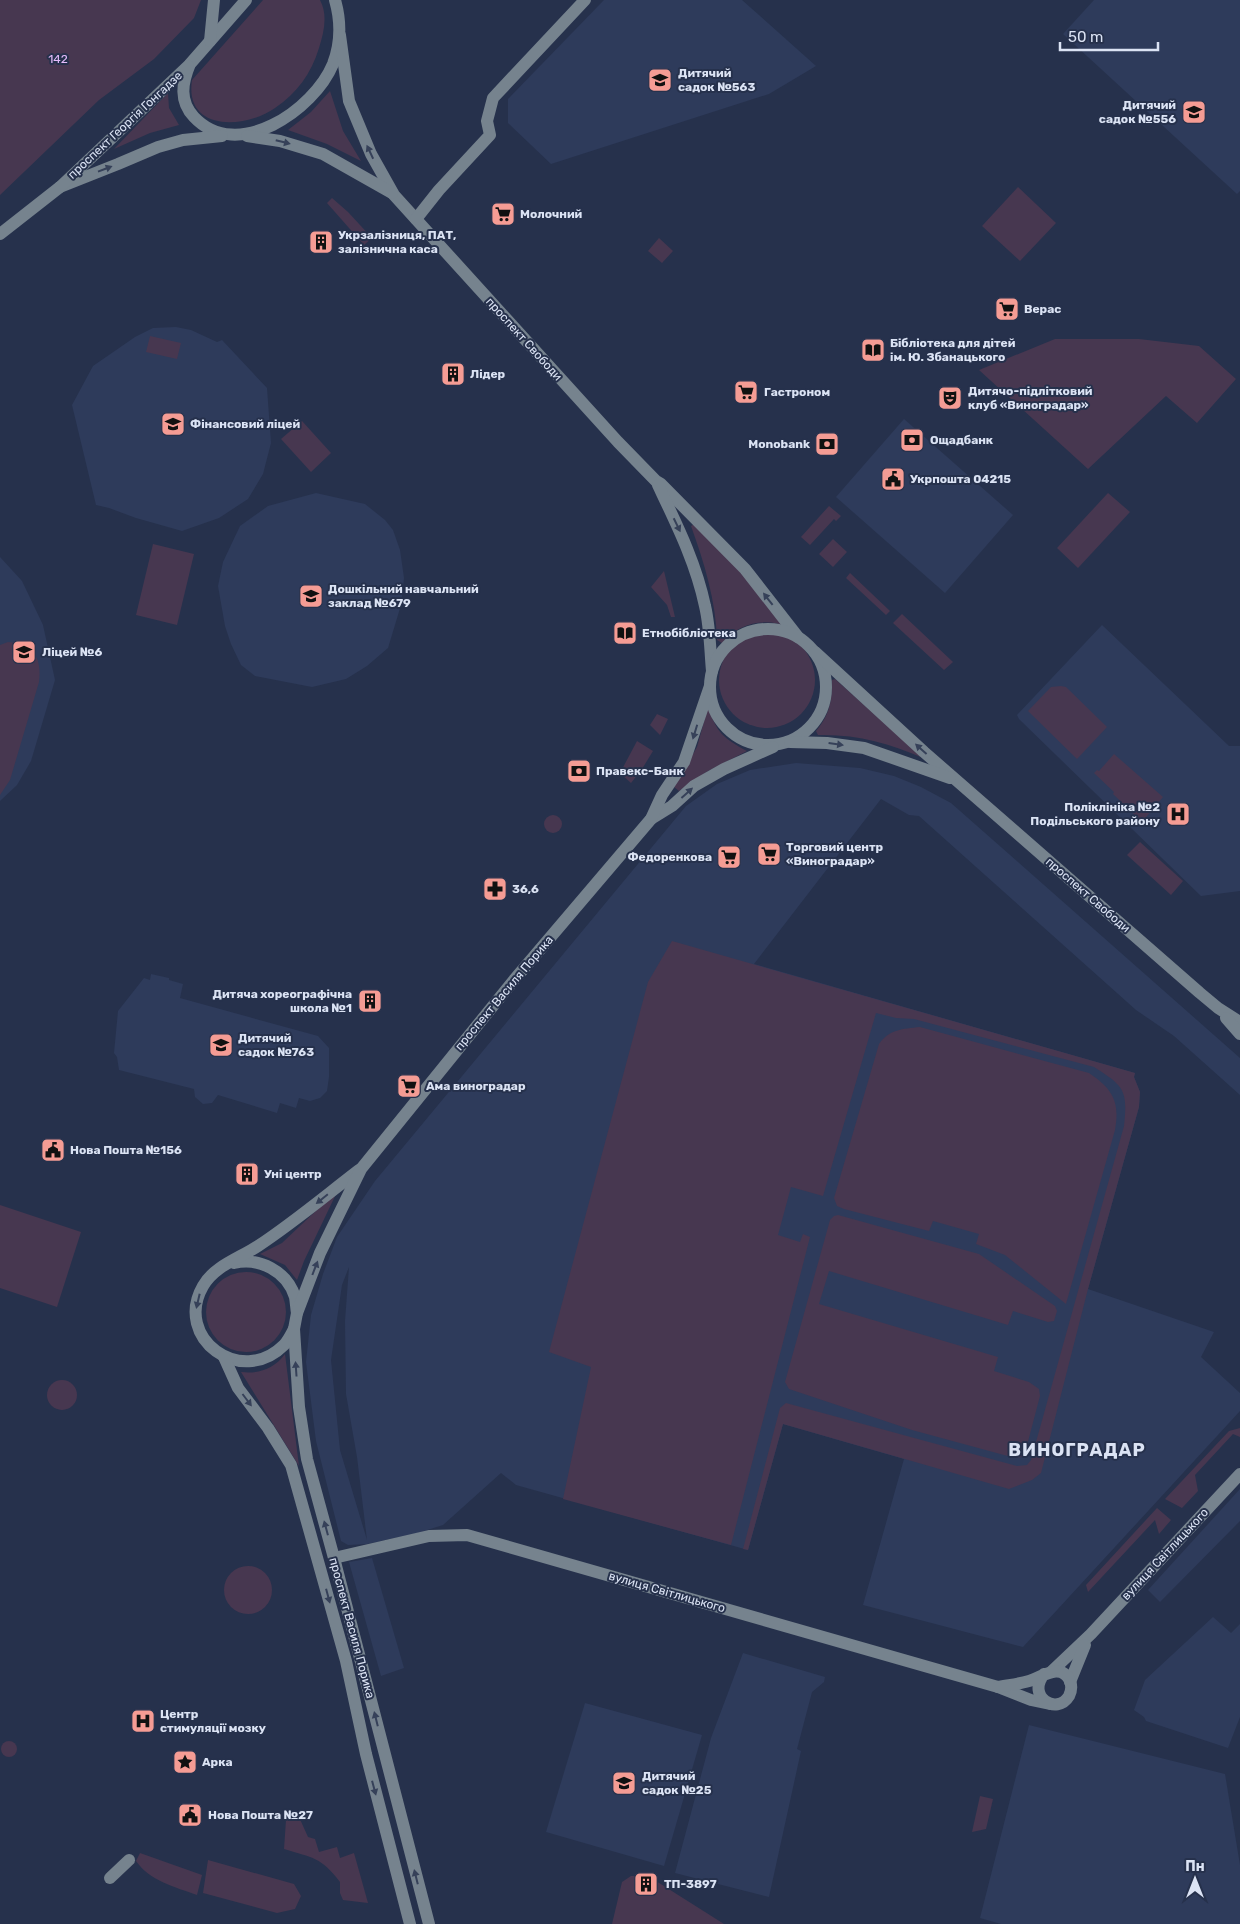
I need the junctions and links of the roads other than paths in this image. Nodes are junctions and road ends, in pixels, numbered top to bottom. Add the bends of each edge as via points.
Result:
1 (214, 0) edge
2 (246, 0) edge
3 (335, 0) edge
4 (586, 0) edge
5 (340, 35) junction
6 (210, 41) junction
7 (190, 64) junction
8 (235, 134) junction
9 (60, 187) junction
10 (394, 195) junction
11 (416, 219) junction
12 (0, 234) edge
13 (656, 481) junction
14 (798, 638) junction
15 (815, 652) junction
16 (711, 680) junction
17 (782, 744) junction
18 (958, 781) junction
19 (651, 819) junction
20 (1218, 1008) junction
21 (1240, 1022) edge
22 (1240, 1034) edge
23 (361, 1169) junction
24 (227, 1265) junction
25 (297, 1313) junction
26 (294, 1329) junction
27 (224, 1357) junction
28 (1240, 1474) edge
29 (334, 1558) junction
30 (1091, 1634) junction
31 (1048, 1673) junction
32 (1070, 1682) junction
33 (998, 1687) junction
34 (1050, 1704) junction
35 (129, 1860) dead end
36 (110, 1878) dead end
37 (410, 1924) edge
38 (429, 1924) edge

1 - 6 street
2 - 6 street, проспект Георгія Гонгадзе
3 - 5 street, проспект Свободи via 340,17
4 - 11 street via 492,98 487,121 490,135
5 - 8 street via 333,63 322,83 304,104 281,121 259,131
10 -> 5 street, проспект Свободи via 371,154 349,101
6 - 7 street, проспект Георгія Гонгадзе
7 - 8 street, проспект Свободи via 183,88 185,106 200,124 212,131
7 - 9 street, проспект Георгія Гонгадзе
9 -> 8 street, проспект Георгія Гонгадзе via 158,147 183,140
8 -> 10 street, проспект Свободи via 280,141 323,154
9 - 12 street, проспект Георгія Гонгадзе
10 - 11 street, проспект Свободи
11 - 13 street, проспект Свободи via 546,365
14 -> 13 street, проспект Свободи via 745,569
13 -> 16 street, проспект Свободи via 683,538 706,607
14 - 15 street
14 - 16 street via 778,630 746,634 720,654
15 - 17 street via 825,677 824,704 807,731
18 -> 15 street, проспект Свободи
16 - 17 street via 711,697 716,713 726,727 754,744
16 -> 19 street, проспект Василя Порика via 684,762 662,795
17 -> 18 street, проспект Свободи via 827,743 864,748
19 -> 17 street, проспект Василя Порика via 724,768
18 - 20 street, проспект Свободи
19 - 23 street, проспект Василя Порика via 514,980
20 - 21 street, проспект Свободи
20 - 22 street, проспект Свободи
23 -> 24 street, проспект Василя Порика via 257,1247
25 -> 23 street, проспект Василя Порика via 320,1253
24 - 25 street, проспект Василя Порика via 243,1261 260,1263 275,1270 295,1296
24 -> 27 street, проспект Василя Порика via 214,1272 203,1285 197,1300 196,1317 200,1334 210,1348
25 - 26 street, проспект Василя Порика
26 - 27 street, проспект Василя Порика via 273,1355 257,1361 240,1362
29 -> 26 street, проспект Василя Порика via 307,1459 299,1407
27 -> 37 street, проспект Василя Порика via 238,1388 292,1465 346,1661 366,1754
28 - 30 street, вулиця Світлицького
29 - 33 street, вулиця Світлицького via 429,1536 467,1535
38 -> 29 street, проспект Василя Порика
30 - 31 street, вулиця Світлицького
30 - 32 street, вулиця Світлицького
31 - 32 street via 1060,1672
31 - 33 street, вулиця Світлицького via 1029,1681
31 - 34 street via 1039,1681 1038,1688 1043,1700
32 - 34 street via 1069,1697 1064,1702
33 - 34 street, вулиця Світлицького
35 - 36 street

